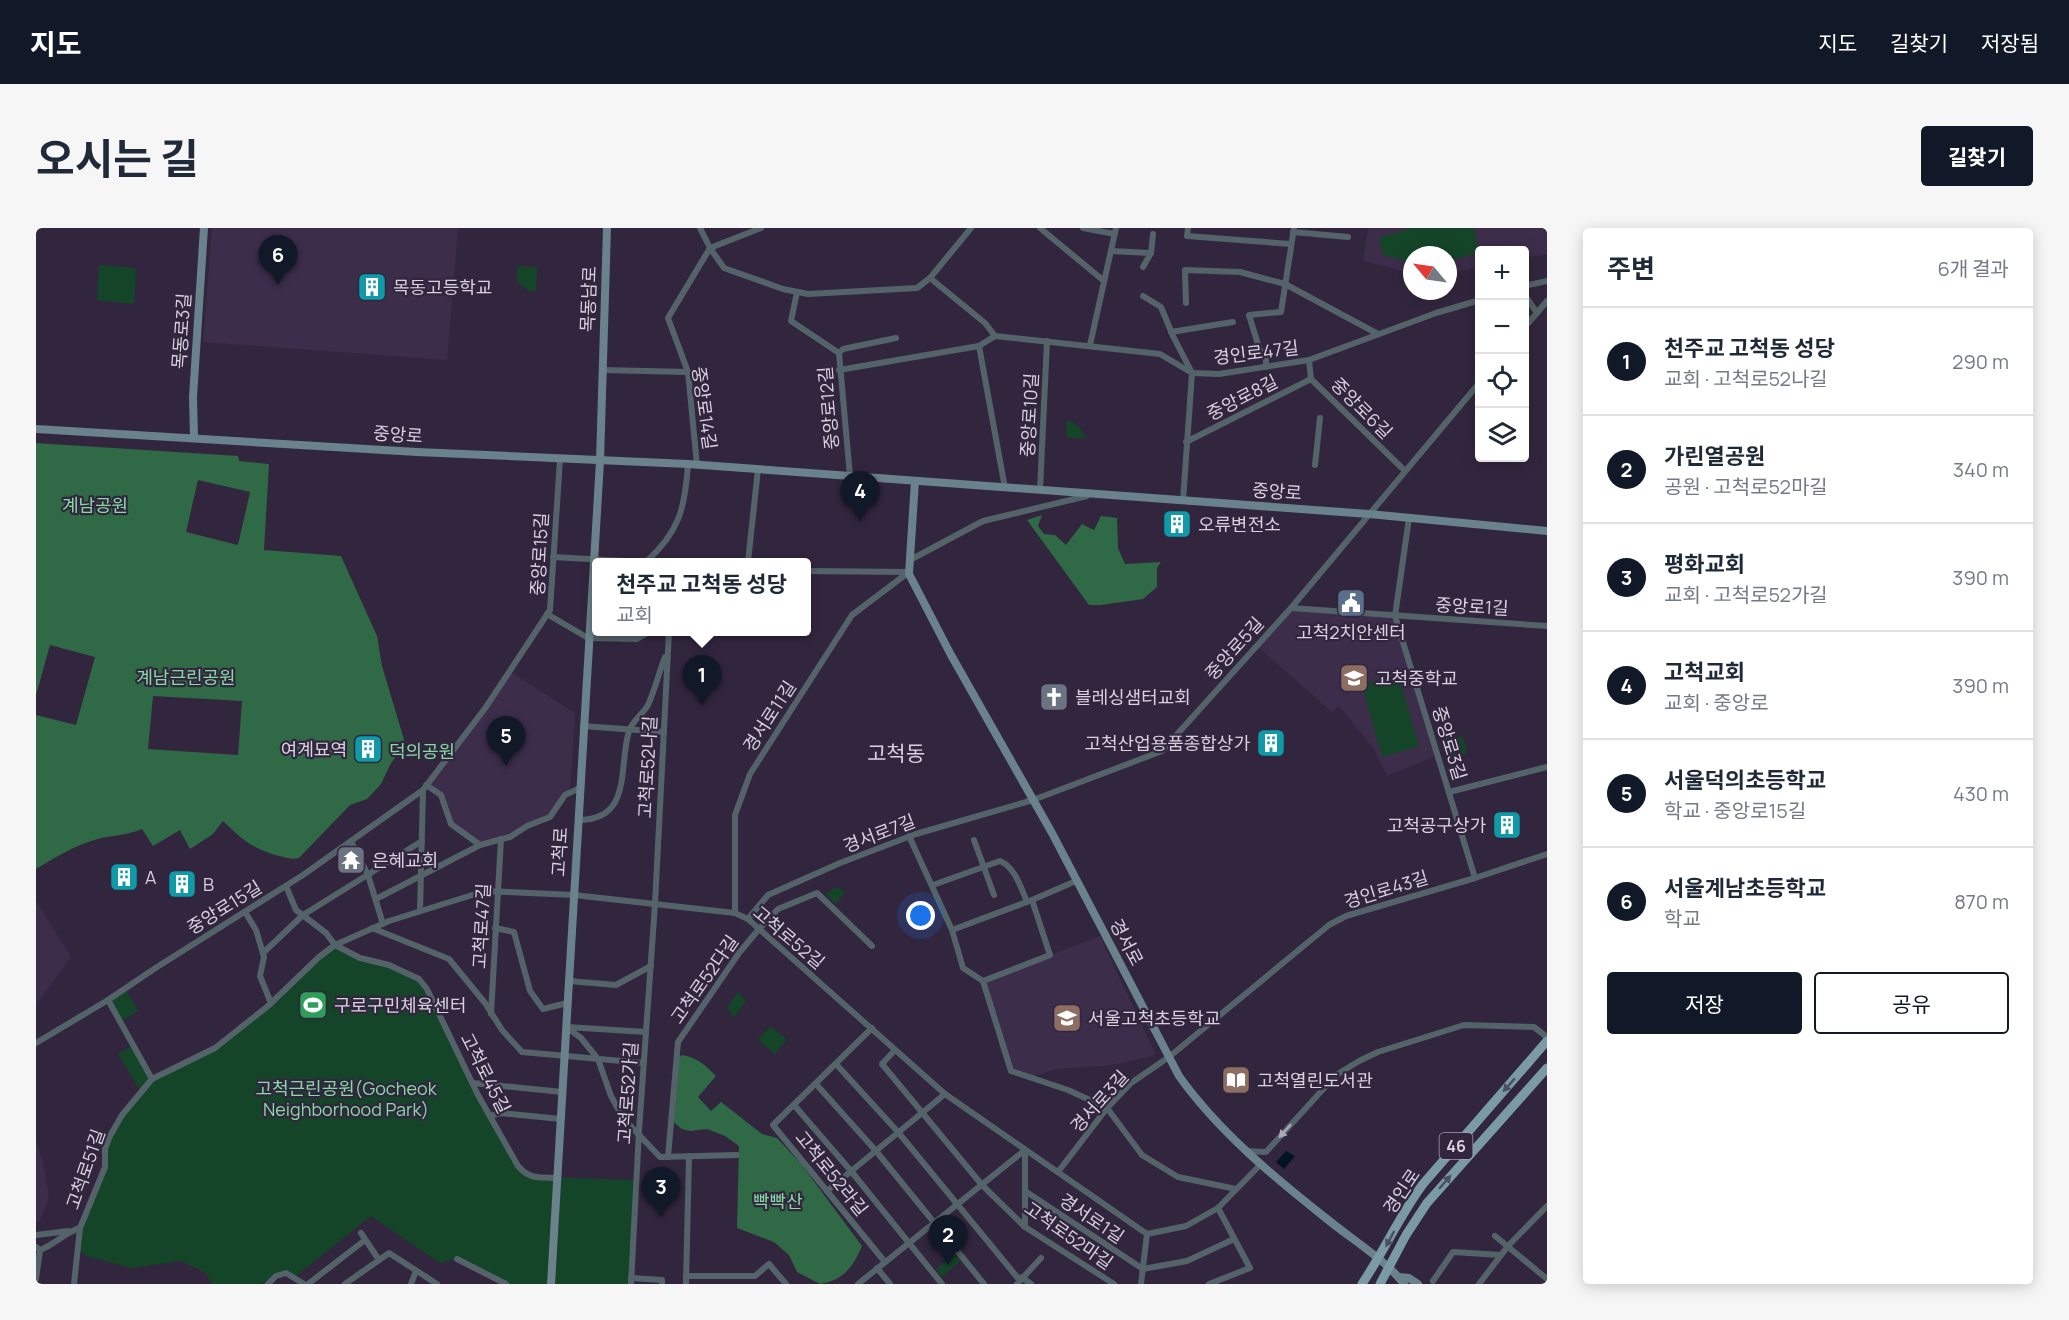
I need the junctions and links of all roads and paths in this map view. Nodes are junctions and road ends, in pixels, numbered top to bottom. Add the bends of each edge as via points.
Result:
1 (204, 228) edge
2 (607, 228) edge
3 (700, 228) edge
4 (761, 228) edge
5 (971, 228) edge
6 (1040, 228) edge
7 (1052, 228) edge
8 (1083, 228) edge
9 (1188, 228) edge
10 (1293, 230) edge
11 (1115, 231) edge
12 (1154, 234) dead end
13 (1048, 235) junction
14 (1348, 237) dead end
15 (1291, 244) junction
16 (710, 248) junction
17 (1111, 250) junction
18 (1151, 253) junction
19 (1143, 267) dead end
20 (930, 278) junction
21 (1104, 281) junction
22 (1547, 281) edge
23 (1285, 284) junction
24 (1529, 285) edge
25 (797, 292) junction
26 (1143, 296) dead end
27 (1528, 300) edge
28 (1475, 301) edge
29 (1547, 301) edge
30 (1186, 303) dead end
31 (1537, 313) junction
32 (1233, 322) dead end
33 (1529, 322) edge
34 (1171, 332) junction
35 (1378, 334) junction
36 (995, 336) junction
37 (896, 338) dead end
38 (1047, 341) junction
39 (1090, 345) junction
40 (979, 346) junction
41 (838, 353) junction
42 (1309, 360) junction
43 (1266, 367) junction
44 (602, 370) junction
45 (839, 370) junction
46 (688, 372) junction
47 (1192, 373) junction
48 (1311, 379) junction
49 (1475, 387) edge
50 (1320, 418) dead end
51 (36, 429) edge
52 (194, 437) junction
53 (1186, 442) junction
54 (560, 459) junction
55 (600, 461) junction
56 (693, 465) junction
57 (1315, 465) dead end
58 (758, 469) junction
59 (1405, 471) junction
60 (850, 476) junction
61 (915, 481) junction
62 (1005, 488) junction
63 (1040, 490) junction
64 (1093, 494) junction
65 (1183, 501) junction
66 (1370, 514) junction
67 (1409, 518) junction
68 (1547, 531) edge
69 (552, 557) junction
70 (593, 558) edge
71 (648, 558) edge
72 (748, 558) edge
73 (592, 559) edge
74 (910, 560) junction
75 (811, 571) edge
76 (909, 573) junction
77 (592, 575) edge
78 (1292, 608) junction
79 (547, 614) junction
80 (1395, 616) junction
81 (1547, 626) edge
82 (642, 636) edge
83 (669, 636) edge
84 (588, 639) junction
85 (668, 649) junction
86 (583, 726) junction
87 (629, 729) junction
88 (664, 732) junction
89 (1547, 766) edge
90 (424, 787) junction
91 (580, 788) junction
92 (1449, 792) junction
93 (1034, 800) junction
94 (578, 820) junction
95 (909, 836) junction
96 (501, 839) junction
97 (974, 840) dead end
98 (351, 841) junction
99 (422, 841) junction
100 (480, 845) junction
101 (1547, 854) edge
102 (983, 867) junction
103 (421, 874) junction
104 (368, 875) junction
105 (1475, 878) junction
106 (1076, 881) junction
107 (933, 885) junction
108 (286, 886) junction
109 (498, 892) junction
110 (574, 895) junction
111 (994, 895) dead end
112 (376, 899) junction
113 (1029, 901) junction
114 (655, 904) junction
115 (420, 911) junction
116 (245, 912) junction
117 (735, 913) junction
118 (303, 915) junction
119 (748, 919) junction
120 (383, 924) junction
121 (372, 928) junction
122 (495, 928) junction
123 (759, 929) junction
124 (952, 930) junction
125 (335, 945) junction
126 (872, 946) dead end
127 (263, 953) junction
128 (651, 966) junction
129 (568, 981) junction
130 (983, 981) junction
131 (108, 1000) junction
132 (272, 1003) junction
133 (567, 1003) junction
134 (491, 1014) junction
135 (566, 1027) junction
136 (872, 1028) junction
137 (646, 1032) junction
138 (1547, 1039) edge
139 (36, 1043) edge
140 (895, 1050) junction
141 (564, 1057) junction
142 (1169, 1057) junction
143 (598, 1059) junction
144 (644, 1063) junction
145 (836, 1064) junction
146 (1547, 1068) edge
147 (152, 1079) junction
148 (472, 1083) junction
149 (816, 1084) junction
150 (562, 1092) junction
151 (945, 1094) junction
152 (794, 1105) junction
153 (1107, 1108) junction
154 (922, 1112) junction
155 (490, 1116) junction
156 (561, 1119) junction
157 (898, 1132) junction
158 (639, 1136) junction
159 (1025, 1150) junction
160 (876, 1151) junction
161 (1246, 1151) junction
162 (736, 1155) dead end
163 (668, 1156) junction
164 (689, 1156) junction
165 (1261, 1164) junction
166 (851, 1171) junction
167 (1058, 1172) junction
168 (557, 1178) junction
169 (982, 1185) junction
170 (1236, 1189) junction
171 (827, 1191) junction
172 (1025, 1191) junction
173 (957, 1204) junction
174 (1547, 1206) edge
175 (1218, 1208) junction
176 (934, 1223) junction
177 (1025, 1227) junction
178 (80, 1228) junction
179 (68, 1231) junction
180 (361, 1233) dead end
181 (1147, 1234) junction
182 (36, 1235) edge
183 (1495, 1236) dead end
184 (1234, 1239) junction
185 (365, 1240) junction
186 (908, 1244) junction
187 (1508, 1246) junction
188 (38, 1248) edge
189 (1501, 1255) junction
190 (1041, 1258) dead end
191 (457, 1259) dead end
192 (379, 1260) junction
193 (1378, 1260) junction
194 (885, 1262) junction
195 (878, 1268) junction
196 (1388, 1268) junction
197 (1143, 1269) junction
198 (416, 1271) junction
199 (686, 1276) junction
200 (1023, 1278) junction
201 (36, 1279) edge
202 (1547, 1279) edge
203 (1401, 1280) edge
204 (631, 1281) edge
205 (1433, 1281) dead end
206 (74, 1284) edge
207 (268, 1284) edge
208 (306, 1284) edge
209 (345, 1284) edge
210 (411, 1284) edge
211 (437, 1284) edge
212 (506, 1284) edge
213 (551, 1284) edge
214 (662, 1284) edge
215 (686, 1284) edge
216 (786, 1284) edge
217 (858, 1284) edge
218 (890, 1284) edge
219 (942, 1284) edge
220 (984, 1284) edge
221 (1017, 1284) edge
222 (1031, 1284) edge
223 (1114, 1284) edge
224 (1141, 1284) edge
225 (1209, 1284) edge
226 (1362, 1284) edge
227 (1380, 1284) edge
228 (1418, 1284) edge
229 (1479, 1284) edge

1 - 52 main road, 목동로3길
2 - 44 main road, 목동남로
3 - 16 street
4 - 16 street
5 - 20 street
6 - 13 street
7 - 13 street
8 - 11 street
9 - 15 street via 1187,236
10 - 14 street
10 - 15 street
11 - 17 street
12 - 18 street
13 - 21 street
15 - 23 street
16 - 25 street via 724,268
16 - 46 street, 중앙로14길 via 668,318
17 - 18 street
17 - 21 street
18 - 19 street
20 - 25 street via 910,289
20 - 36 street via 985,323
21 - 39 street
22 - 24 street
23 - 30 street via 1240,272 1185,270
23 - 35 street
23 - 43 street via 1281,312 1249,315 1260,351 1266,354
25 - 41 street, 중앙로12길 via 791,321
26 - 34 street via 1161,307
27 - 31 street
28 - 35 street, 경인로47길
29 - 31 street
31 - 33 street
32 - 34 street
34 - 47 street
35 - 42 street, 경인로47길
36 - 38 street, 경인로47길
36 - 40 street
37 - 41 street
38 - 39 street, 경인로47길
38 - 63 street, 중앙로10길
39 - 47 street, 경인로47길 via 1160,354
40 - 45 street
40 - 62 street
41 - 45 street, 중앙로12길
42 - 43 street, 경인로47길
42 - 48 street, 중앙로6길
43 - 47 street, 경인로47길 via 1219,374
44 - 46 street
44 - 55 main road, 목동남로
45 - 60 street, 중앙로12길
46 - 56 street, 중앙로14길
47 - 53 street, 중앙로8길
48 - 53 street, 중앙로8길
48 - 59 street, 중앙로6길
49 - 59 street
50 - 57 street
51 - 52 main road, 중앙로
52 - 54 main road, 중앙로
53 - 65 street, 중앙로8길
54 - 55 main road, 중앙로
54 - 69 street, 중앙로15길
55 - 56 main road, 중앙로
55 - 70 main road, 고척로
56 - 58 main road, 중앙로
56 - 71 street, 중앙로14길 via 686,498 671,536
58 - 60 main road, 중앙로
58 - 72 street
59 - 66 street
60 - 61 main road, 중앙로
61 - 62 main road, 중앙로
61 - 74 main road
62 - 63 main road, 중앙로
63 - 64 main road, 중앙로
64 - 65 main road, 중앙로
64 - 74 street via 983,521
65 - 66 main road, 중앙로
66 - 67 main road, 중앙로
66 - 78 street, 중앙로5길
67 - 68 main road, 중앙로
67 - 80 street, 중앙로3길
69 - 73 street
69 - 79 street, 중앙로15길
74 - 76 main road
75 - 76 street
76 - 93 main road, 경서로
76 - 117 street, 경서로11길 via 852,615 750,774 735,815
77 - 84 main road, 고척로
78 - 80 street
78 - 93 street, 중앙로5길 via 1162,751
79 - 84 street
79 - 90 street, 중앙로15길 via 486,707
80 - 81 street, 중앙로1길
80 - 92 street, 중앙로3길
82 - 84 street
83 - 85 street, 고척로52나길
84 - 86 main road, 고척로
85 - 87 street via 648,706
85 - 88 street, 고척로52나길
86 - 87 street
86 - 91 main road, 고척로
87 - 88 street
87 - 94 street via 617,799 611,808 591,820
88 - 114 street, 고척로52나길
89 - 92 street
90 - 98 street, 중앙로15길
90 - 99 street
90 - 100 street via 441,795 451,824
91 - 94 main road, 고척로
91 - 96 street via 565,795 550,817
92 - 105 street, 중앙로3길
93 - 95 street, 경서로7길
93 - 106 main road, 경서로
94 - 110 main road, 고척로
95 - 107 street
95 - 119 street, 경서로7길 via 768,895
96 - 100 street
96 - 109 street, 고척로47길
97 - 102 street
98 - 104 street
98 - 108 street, 중앙로15길
99 - 103 street
99 - 104 street
100 - 103 street
101 - 105 street, 경인로43길
102 - 107 street
102 - 111 street
102 - 113 street via 1006,863
103 - 112 street
103 - 115 street
104 - 112 street
104 - 118 street
105 - 142 street, 경인로43길 via 1346,916
106 - 113 street
106 - 142 main road, 경서로
107 - 124 street
108 - 116 street, 중앙로15길
108 - 118 street, 고척로45길 via 296,910
109 - 110 street, 고척로51길
109 - 115 street, 고척로51길 via 485,891
109 - 122 street, 고척로47길
110 - 114 street, 고척로52길
110 - 129 main road, 고척로
112 - 120 street
113 - 124 street
113 - 130 street via 1050,956
114 - 117 street, 고척로52길
114 - 128 street, 고척로52가길
115 - 120 street, 고척로51길
116 - 127 street
116 - 131 street, 중앙로15길
117 - 119 street, 고척로52길
118 - 125 street, 고척로45길
118 - 127 street
119 - 123 street, 고척로52길
120 - 121 street, 고척로51길
121 - 125 street, 고척로51길
121 - 134 street, 고척로47길 via 449,959
122 - 133 street via 514,932 530,991 543,1009
122 - 134 street, 고척로47길
123 - 126 street, 고척로52다길 via 778,909 817,893
123 - 136 street, 고척로52길
123 - 163 street, 고척로52다길 via 678,1042
124 - 130 street via 963,968
125 - 132 street, 고척로51길
125 - 148 street, 고척로45길 via 419,979
127 - 132 street via 260,976
128 - 129 street via 616,985
128 - 137 street, 고척로52가길
129 - 133 main road, 고척로
130 - 153 street via 1011,1071
131 - 139 street, 중앙로15길
131 - 147 street
132 - 147 street, 고척로51길 via 215,1048
133 - 135 main road, 고척로
134 - 141 street, 고척로47길 via 522,1053
135 - 137 street
135 - 141 main road, 고척로
135 - 143 street
136 - 140 street, 고척로52길
136 - 145 street, 고척로52라길
137 - 144 street, 고척로52가길
138 -> 161 street via 1534,1027 1464,1025 1401,1045 1359,1061 1336,1075 1266,1152
138 -> 193 main road, 경인로 / 46 via 1423,1184
140 - 151 street, 고척로52길
140 - 154 street via 882,1064
141 - 143 street
141 - 150 main road, 고척로
142 - 153 street, 경서로3길 via 1131,1083
142 - 161 main road, 경서로 via 1196,1100
143 - 144 street
143 - 158 street via 611,1096
144 - 158 street, 고척로52가길
145 - 149 street, 고척로52라길
145 - 157 street
196 -> 146 main road, 경인로 / 46 via 1427,1203
147 - 178 street, 고척로51길 via 110,1136 105,1167
148 - 150 street
148 - 155 street, 고척로45길
149 - 152 street, 고척로52라길
149 - 160 street
150 - 156 main road, 고척로
151 - 154 street
151 - 159 street, 고척로52길
152 - 166 street, 고척로52라길
152 - 171 street, 고척로52라길 via 773,1125
153 - 167 street, 경서로3길
153 - 170 street via 1142,1155 1178,1177
154 - 157 street
154 - 169 street
155 - 156 street via 501,1113
155 - 168 street, 고척로45길 via 526,1174
156 - 168 main road, 고척로
157 - 160 street
157 - 173 street
158 - 163 street via 660,1157
158 - 204 street, 고척로52가길
159 - 167 street, 고척로52길
159 - 169 street
159 - 172 street
160 - 166 street
160 - 176 street
161 - 165 main road, 경서로
162 - 164 street
163 - 164 street
164 - 199 street
165 - 170 street, 경서로1길
165 - 193 main road, 경서로
166 - 171 street
166 - 186 street, 고척로52라길
167 - 181 street, 고척로52길
168 - 213 main road, 고척로
169 - 173 street
169 - 177 street, 고척로52마길
170 - 175 street, 경서로1길
171 - 194 street, 고척로52라길
172 - 177 street
172 - 197 street, 경서로1길
173 - 176 street
173 - 200 street via 1017,1277
174 - 187 street
175 - 181 street, 경서로1길 via 1186,1226
175 - 184 street
176 - 186 street
176 - 220 street
177 - 223 street, 고척로52마길
178 - 179 street, 고척로51길
178 - 206 street
179 - 182 street
179 - 188 street, 고척로51길 via 57,1243
180 - 185 street
181 - 197 street, 경서로1길
183 - 187 street
184 - 197 street via 1187,1262
184 - 225 street via 1250,1268
185 - 192 street
185 - 208 street
186 - 194 street
186 - 219 street, 고척로52라길
187 - 189 street
187 - 202 street
188 - 201 street
189 - 205 street via 1453,1252
189 - 229 street
190 - 200 street
191 - 212 street
192 - 198 street via 389,1253
192 - 209 street
193 - 196 main road, 경서로
193 - 226 main road, 경인로 / 46
194 - 195 street
195 - 217 street
195 - 218 street
196 - 203 main road, 경서로
196 - 227 main road, 경인로 / 46
197 - 224 street, 경서로1길
198 - 210 street
198 - 211 street
199 - 215 street
199 - 216 street via 755,1276 769,1264
200 - 221 street
200 - 222 street
203 - 228 main road, 경서로 via 1409,1278
204 - 214 street via 662,1280
207 - 208 street via 286,1273

